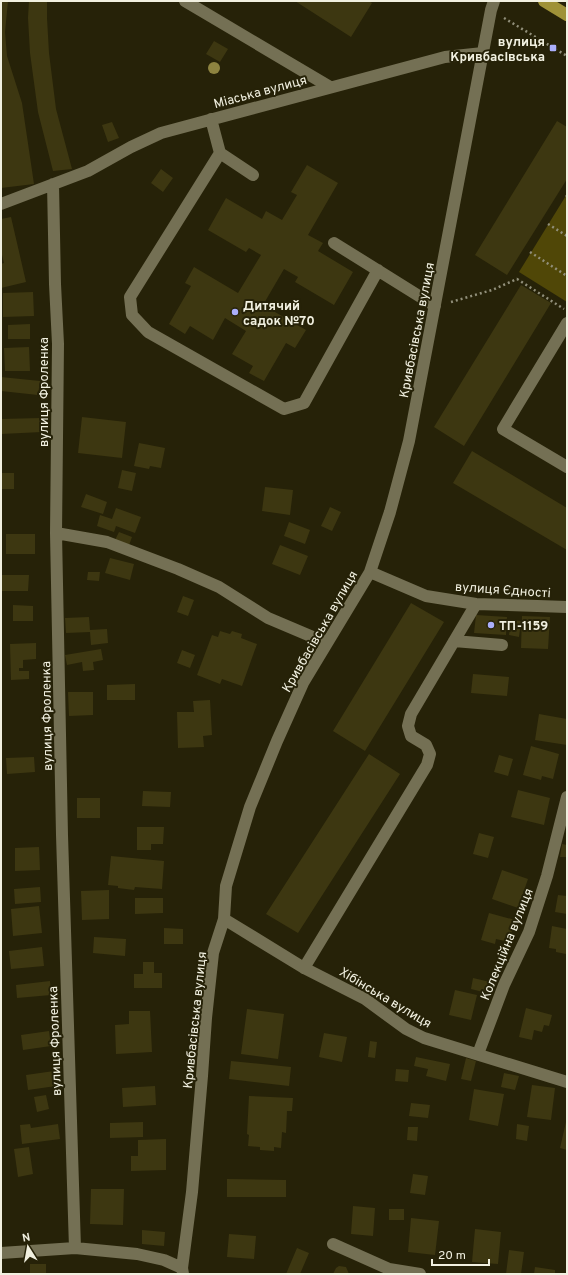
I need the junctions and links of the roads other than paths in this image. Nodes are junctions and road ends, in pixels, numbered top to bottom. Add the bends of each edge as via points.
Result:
1 (185, 1) edge
2 (544, 1) edge
3 (493, 6) edge
4 (567, 15) edge
5 (483, 53) junction
6 (330, 88) junction
7 (211, 119) junction
8 (220, 153) junction
9 (253, 175) dead end
10 (53, 184) junction
11 (1, 204) edge
12 (334, 243) dead end
13 (378, 270) junction
14 (435, 306) junction
15 (567, 323) edge
16 (567, 467) edge
17 (56, 533) junction
18 (370, 572) junction
19 (476, 604) junction
20 (567, 607) edge
21 (454, 641) junction
22 (327, 644) junction
23 (502, 645) dead end
24 (567, 797) edge
25 (224, 919) junction
26 (304, 968) junction
27 (478, 1054) junction
28 (567, 1082) edge
29 (332, 1244) dead end
30 (75, 1248) junction
31 (1, 1253) edge
32 (183, 1271) edge
33 (420, 1274) edge

1 - 6 street
2 - 4 main road
3 - 5 street, Кривбасівська вулиця
5 - 6 street, Міаська вулиця via 445,56
5 - 14 street, Кривбасівська вулиця
6 - 7 street, Міаська вулиця
7 - 8 street
7 - 10 street, Міаська вулиця via 161,133 88,171
8 - 9 street
8 - 13 street via 130,297 132,315 148,332 284,409 304,403
10 - 11 street, Міаська вулиця
10 - 17 street, вулиця Фроленка via 58,344
12 - 13 street
13 - 14 street
14 - 18 street, Кривбасівська вулиця via 409,441 390,512
15 - 16 street via 503,429
17 - 22 street via 107,542 178,569 219,587 268,618
17 - 30 street, вулиця Фроленка via 62,835
18 - 19 street, вулиця Єдності via 426,596
18 - 22 street, Кривбасівська вулиця
19 - 20 street, вулиця Єдності
19 - 21 street
21 - 23 street
21 - 26 street via 411,714 408,726 411,736 426,745 430,754 427,765
22 - 25 street, Кривбасівська вулиця via 304,682 250,807 226,886
24 - 27 street, Колекційна вулиця via 547,876 529,932 504,985
25 - 26 street, Хібінська вулиця
25 - 32 street, Кривбасівська вулиця via 214,953 206,1018
26 - 27 street, Хібінська вулиця via 365,999 406,1029 424,1038
27 - 28 street, Хібінська вулиця
29 - 33 street via 389,1269
30 - 31 street
30 - 32 street via 137,1254 164,1260

